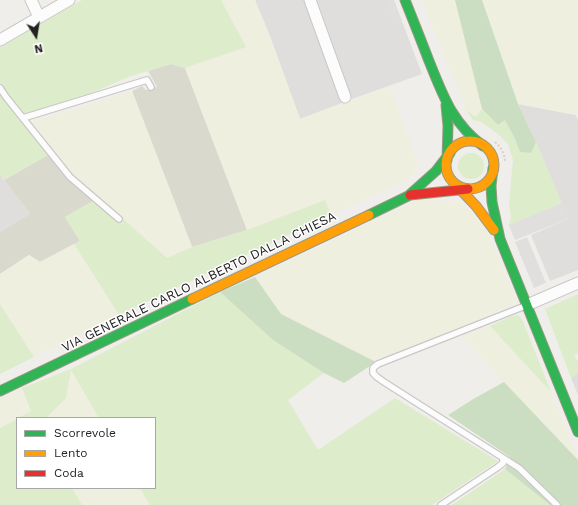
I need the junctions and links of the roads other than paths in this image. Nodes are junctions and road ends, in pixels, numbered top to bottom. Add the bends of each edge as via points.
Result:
1 (31, 0) edge
2 (69, 0) edge
3 (310, 0) edge
4 (405, 0) edge
5 (39, 18) junction
6 (0, 40) edge
7 (151, 87) dead end
8 (0, 88) edge
9 (345, 97) dead end
10 (444, 98) junction
11 (23, 118) junction
12 (483, 146) junction
13 (448, 158) junction
14 (493, 168) junction
15 (459, 187) junction
16 (408, 196) junction
17 (119, 219) dead end
18 (500, 239) junction
19 (578, 284) edge
20 (527, 306) junction
21 (0, 391) edge
22 (578, 432) edge
23 (503, 458) junction
24 (441, 505) edge
25 (557, 505) edge

1 - 5 street
2 - 5 street
3 - 9 street
4 - 10 street
5 - 6 street
7 - 11 lane via 147,80
8 - 11 lane
10 - 12 street via 466,132
10 - 13 street via 448,120
11 - 17 lane via 70,177
12 - 13 street via 465,142 458,145
12 - 14 street via 492,157
13 - 15 street via 448,175
13 - 16 street, VIA GENERALE CARLO ALBERTO DALLA CHIESA
14 - 15 street via 491,176 480,187
14 - 18 street via 492,202
15 - 16 street, VIA GENERALE CARLO ALBERTO DALLA CHIESA
15 - 18 street via 486,217
16 - 21 street, VIA GENERALE CARLO ALBERTO DALLA CHIESA
18 - 20 street
19 - 20 street
20 - 22 street
20 - 23 lane via 373,368 373,373 384,382
23 - 24 lane via 503,463 498,467
23 - 25 lane via 519,468

